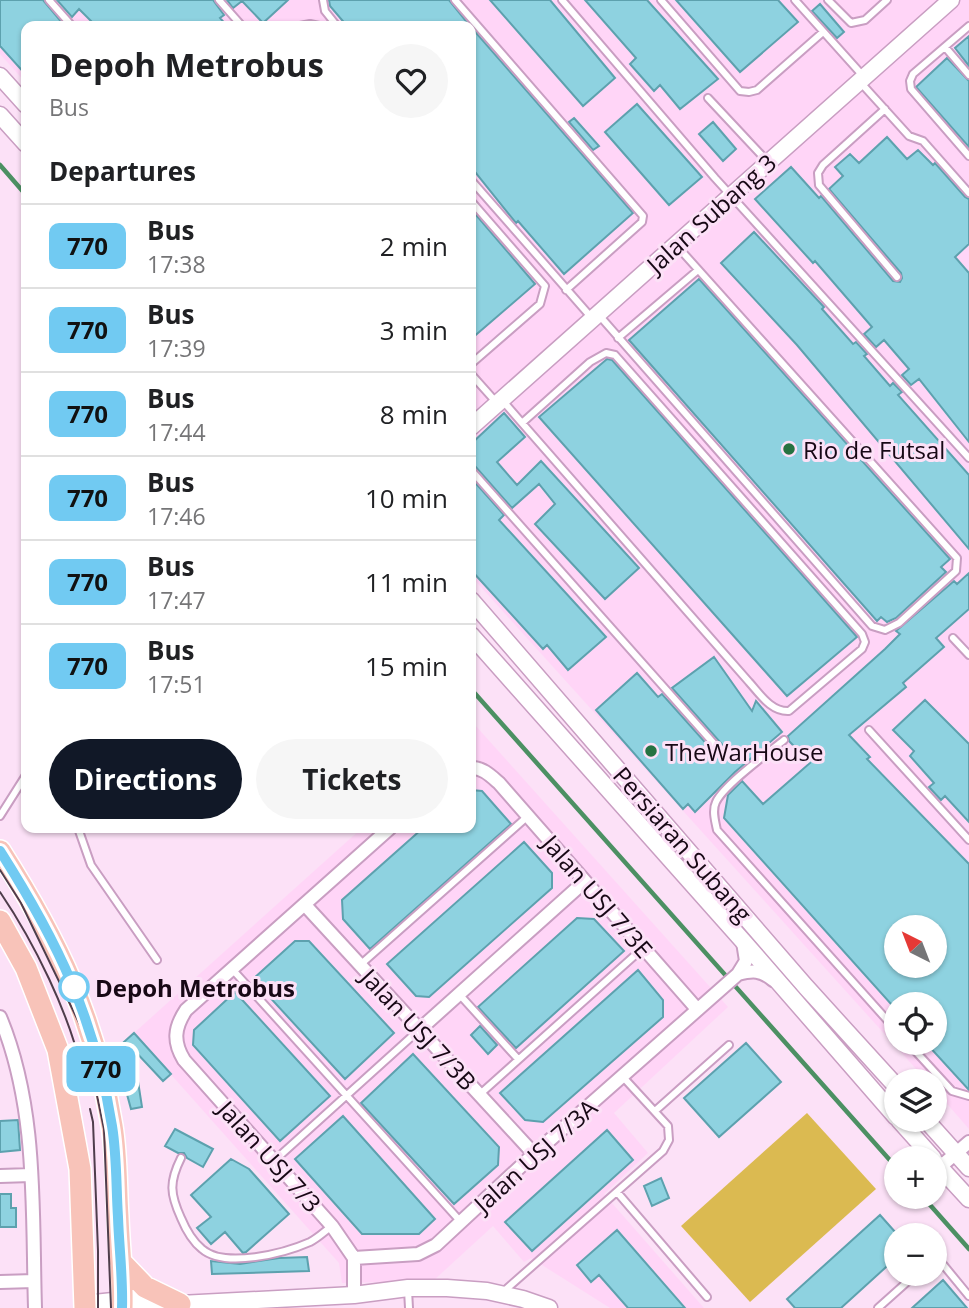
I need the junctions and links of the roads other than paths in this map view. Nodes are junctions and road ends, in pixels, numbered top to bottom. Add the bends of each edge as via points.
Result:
1 (49, 0) edge
2 (219, 0) edge
3 (323, 0) edge
4 (455, 0) edge
5 (562, 0) edge
6 (661, 0) edge
7 (795, 0) edge
8 (828, 0) edge
9 (887, 0) edge
10 (951, 0) edge
11 (68, 21) edge
12 (238, 21) edge
13 (333, 21) edge
14 (473, 21) edge
15 (476, 24) edge
16 (969, 26) edge
17 (823, 32) junction
18 (945, 47) junction
19 (969, 75) edge
20 (0, 76) edge
21 (862, 80) junction
22 (708, 98) dead end
23 (21, 99) edge
24 (885, 110) junction
25 (0, 115) edge
26 (21, 138) edge
27 (969, 156) edge
28 (768, 163) junction
29 (476, 186) edge
30 (969, 193) edge
31 (731, 195) junction
32 (476, 207) edge
33 (676, 244) junction
34 (698, 270) junction
35 (897, 277) dead end
36 (566, 290) junction
37 (595, 316) junction
38 (618, 338) junction
39 (476, 360) edge
40 (476, 379) edge
41 (499, 401) junction
42 (476, 422) edge
43 (522, 423) junction
44 (969, 458) edge
45 (476, 476) edge
46 (476, 606) edge
47 (953, 638) dead end
48 (476, 641) edge
49 (969, 655) edge
50 (869, 730) dead end
51 (783, 740) dead end
52 (724, 755) dead end
53 (476, 767) edge
54 (21, 783) edge
55 (0, 816) edge
56 (528, 816) junction
57 (80, 833) edge
58 (384, 833) edge
59 (969, 840) edge
60 (0, 852) edge
61 (584, 882) junction
62 (305, 905) junction
63 (0, 921) edge
64 (742, 940) junction
65 (643, 948) junction
66 (157, 960) dead end
67 (360, 965) junction
68 (232, 969) junction
69 (738, 974) junction
70 (782, 986) junction
71 (459, 994) junction
72 (697, 1009) junction
73 (0, 1017) edge
74 (884, 1017) edge
75 (419, 1030) junction
76 (729, 1045) dead end
77 (919, 1055) edge
78 (15, 1058) junction
79 (0, 1059) edge
80 (518, 1059) junction
81 (884, 1073) edge
82 (623, 1076) junction
83 (479, 1095) junction
84 (346, 1096) junction
85 (969, 1096) edge
86 (884, 1103) edge
87 (655, 1111) junction
88 (909, 1132) edge
89 (937, 1132) edge
90 (969, 1142) edge
91 (922, 1146) edge
92 (956, 1153) junction
93 (534, 1154) junction
94 (947, 1157) edge
95 (181, 1158) dead end
96 (275, 1160) junction
97 (969, 1168) edge
98 (947, 1174) edge
99 (31, 1175) junction
100 (0, 1176) edge
101 (617, 1192) junction
102 (969, 1199) edge
103 (461, 1222) junction
104 (332, 1226) junction
105 (354, 1258) junction
106 (120, 1261) junction
107 (947, 1269) edge
108 (34, 1281) junction
109 (0, 1282) edge
110 (903, 1286) edge
111 (408, 1288) junction
112 (501, 1294) junction
113 (354, 1295) junction
114 (969, 1296) edge
115 (707, 1297) dead end
116 (122, 1304) edge
117 (85, 1306) edge
118 (173, 1306) edge
119 (34, 1308) edge
120 (409, 1308) edge
121 (549, 1308) edge
122 (878, 1308) edge

1 - 11 lane
2 - 12 lane
3 - 13 lane
4 - 14 lane
5 - 31 lane
6 - 17 lane via 740,91 757,90
7 - 17 lane
8 - 9 lane via 851,23 865,20
10 - 21 street, Jalan Subang 3
15 - 36 lane via 643,216 642,222
16 - 18 lane
17 - 21 lane
18 - 19 lane
18 - 27 lane via 913,74 911,89
20 - 23 street
21 - 24 lane
21 - 28 street, Jalan Subang 3
22 - 28 lane
24 - 30 lane via 909,136 923,141
24 - 35 lane via 818,173 819,185
25 - 26 street
28 - 31 street, Jalan Subang 3
29 - 36 lane
31 - 33 street, Jalan Subang 3
31 - 44 lane
32 - 39 lane via 545,286 540,304
33 - 34 lane
33 - 37 street, Jalan Subang 3
34 - 38 lane
34 - 38 lane via 957,558 956,571 899,623 885,630 872,626
36 - 37 lane
37 - 38 lane
37 - 41 street, Jalan Subang 3
40 - 41 lane
41 - 42 street, Jalan Subang 3
41 - 43 lane
43 - 43 lane via 590,362 606,353 615,355 862,634 862,649 789,711 772,707
45 - 52 lane
46 - 81 street, Persiaran Subang
47 - 49 lane
48 - 64 street, Persiaran Subang
50 - 59 lane
51 - 74 lane via 716,802 716,830
53 - 56 street, Jalan USJ 7/3E via 499,783
54 - 55 lane
56 - 61 street, Jalan USJ 7/3E
56 - 67 lane
57 - 66 lane via 91,865
58 - 62 street
60 - 106 main road via 49,931 101,1068 112,1129
61 - 65 street, Jalan USJ 7/3E
61 - 71 street
62 - 67 street, Jalan USJ 7/3B
62 - 68 street
63 - 117 main road via 26,968 58,1050 80,1169
64 - 69 street via 746,961
64 - 70 street, Persiaran Subang
65 - 72 street, Jalan USJ 7/3E
65 - 80 lane
67 - 75 street, Jalan USJ 7/3B
68 - 84 lane
68 - 96 street, Jalan USJ 7/3 via 186,1010 178,1023 176,1048
69 - 70 street via 763,972
69 - 72 street, Jalan USJ 7/3A
70 - 86 street, Persiaran Subang
71 - 75 street
71 - 80 lane
72 - 82 street, Jalan USJ 7/3A
73 - 78 street
75 - 83 street, Jalan USJ 7/3B
75 - 84 lane
76 - 87 lane
77 - 85 lane via 951,1091
78 - 79 street
78 - 99 street via 27,1114
80 - 83 lane
82 - 87 lane
82 - 93 street, Jalan USJ 7/3A
83 - 93 street, Jalan USJ 7/3B
84 - 96 lane
84 - 103 lane
87 - 101 lane via 668,1126 669,1140 663,1151
88 - 91 street, Persiaran Subang
89 - 92 street
90 - 92 street
92 - 94 street
92 - 97 street
93 - 103 street, Jalan USJ 7/3A
95 - 104 lane via 174,1172 172,1199 188,1234 202,1250 219,1258 270,1256 313,1241
96 - 104 street, Jalan USJ 7/3
98 - 102 street, Persiaran Subang
99 - 100 street
99 - 108 street
101 - 112 lane
101 - 115 lane
103 - 105 street, Jalan USJ 7/3A via 436,1245 418,1254
104 - 105 street, Jalan USJ 7/3
105 - 113 street
106 - 116 main road
106 - 118 main road via 145,1287
107 - 114 lane
108 - 109 street
108 - 119 street
110 - 122 lane
111 - 112 street
111 - 113 street
111 - 120 lane
112 - 121 street
113 - 118 street
116 - 117 street
116 - 118 street

